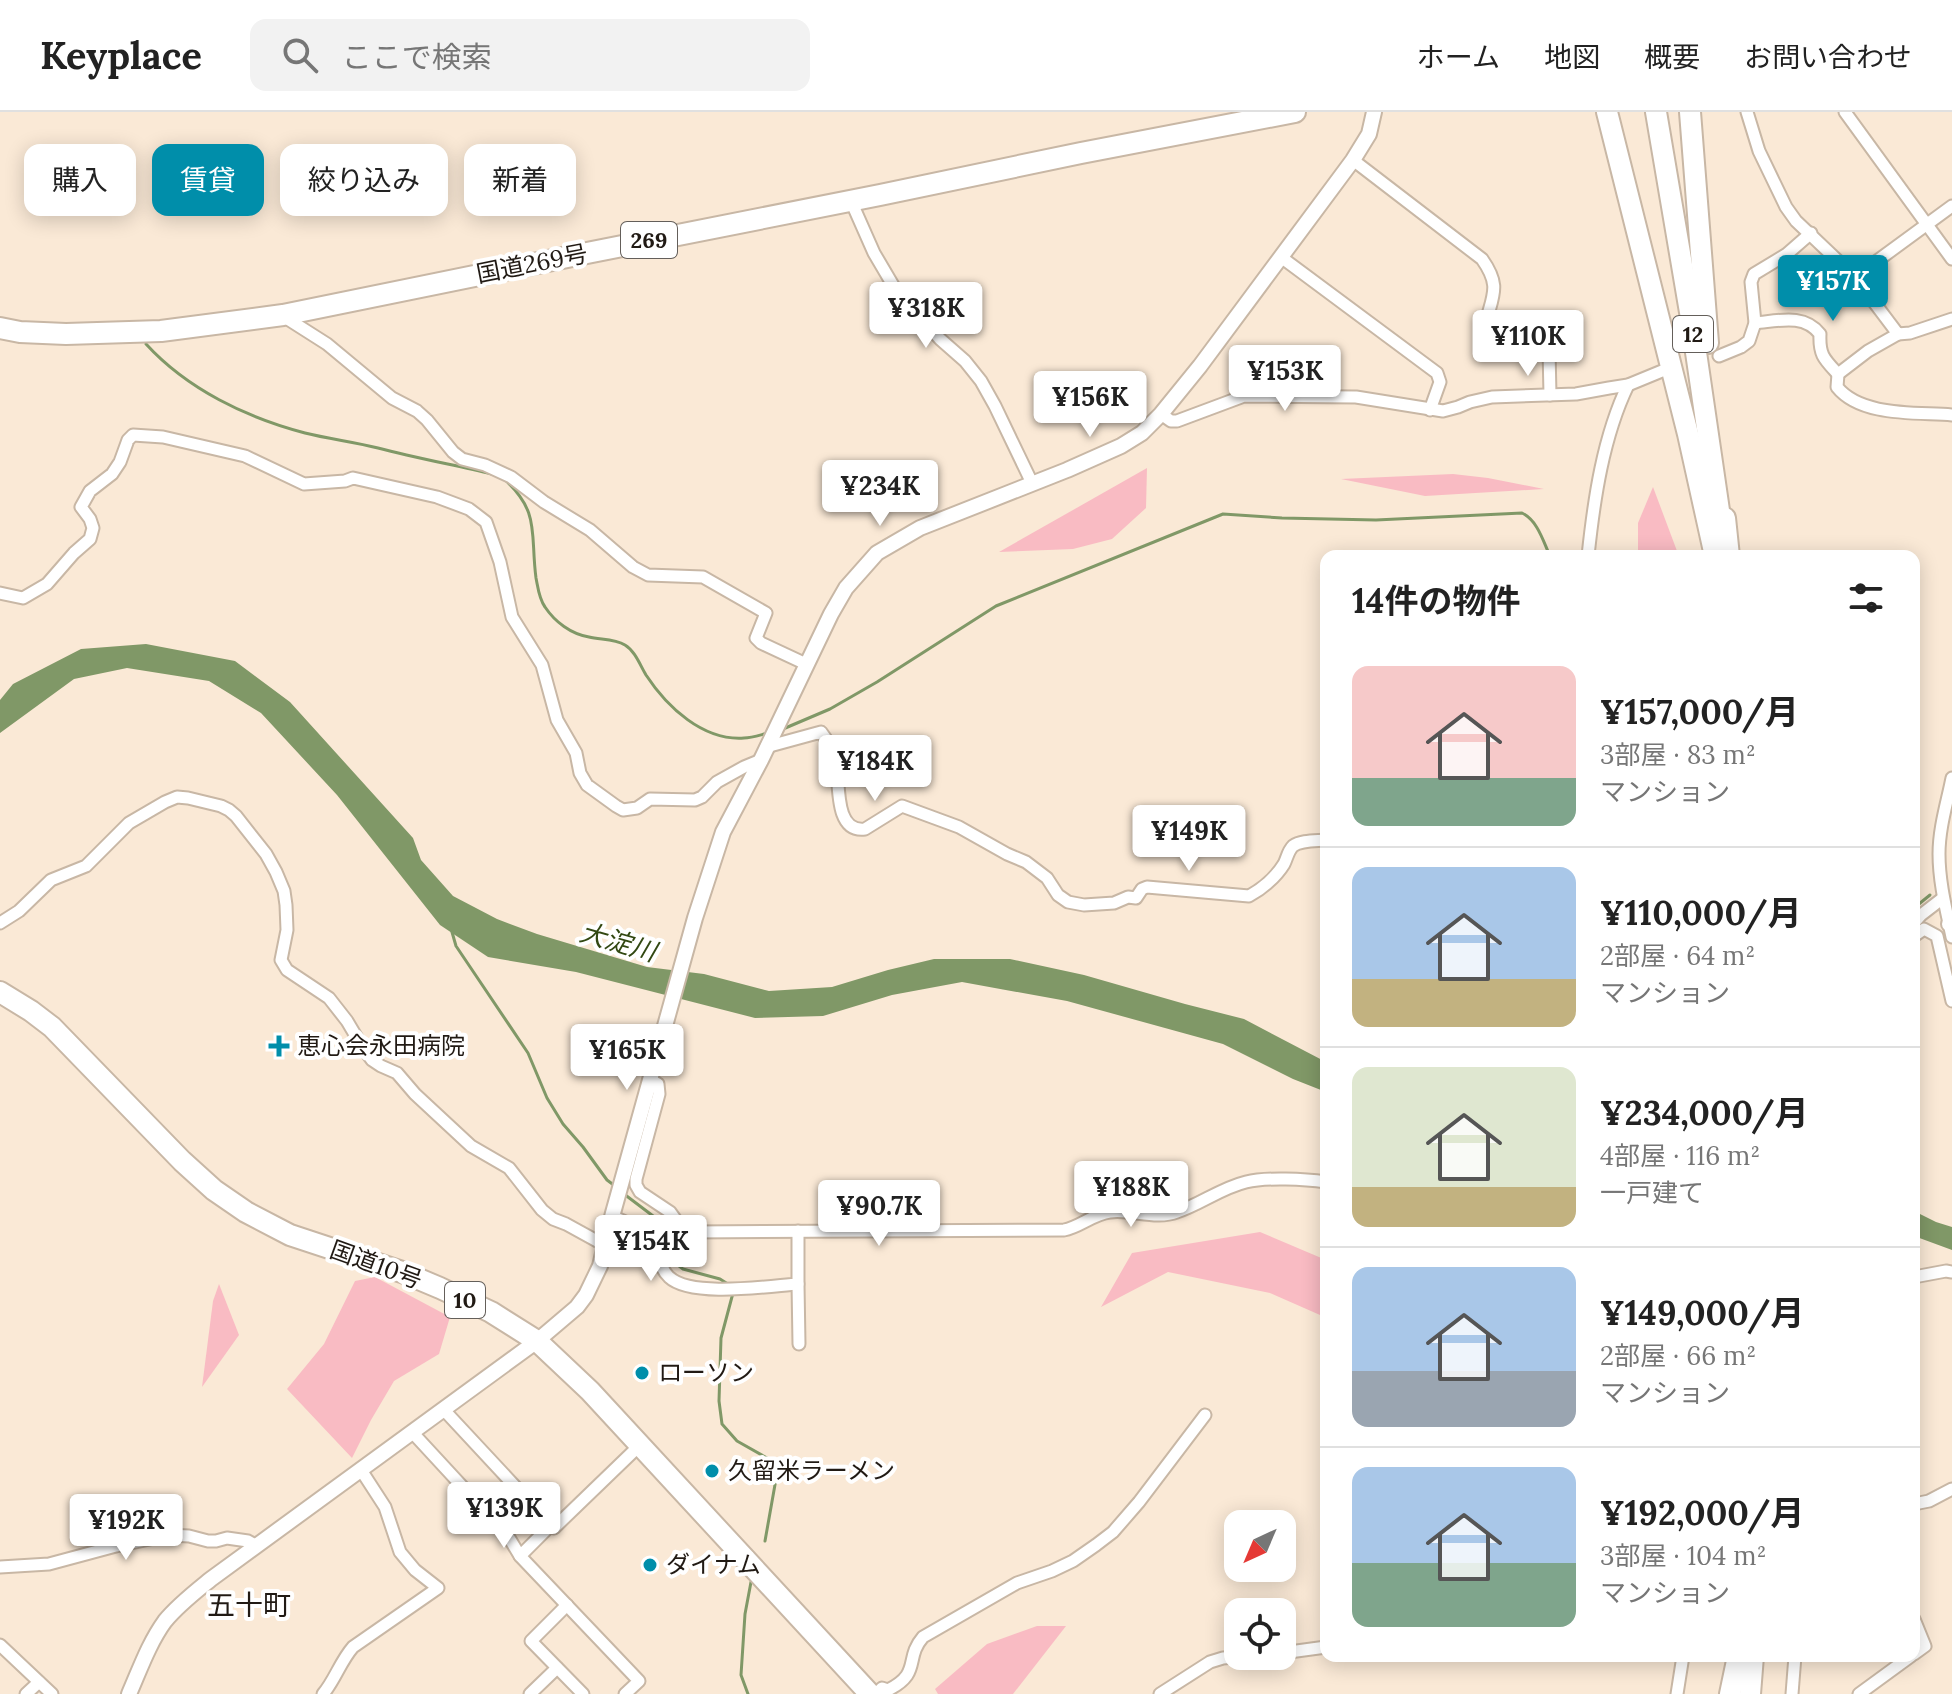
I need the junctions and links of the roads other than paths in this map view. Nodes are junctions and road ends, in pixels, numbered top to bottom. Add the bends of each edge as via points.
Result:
1 (1295, 112) edge
2 (1374, 112) edge
3 (1607, 112) edge
4 (1656, 112) edge
5 (1690, 112) edge
6 (1747, 112) edge
7 (1845, 112) edge
8 (1237, 118) edge
9 (1353, 160) junction
10 (851, 201) junction
11 (1952, 206) edge
12 (1927, 224) junction
13 (1811, 233) junction
14 (1281, 257) junction
15 (1952, 259) edge
16 (1855, 277) junction
17 (283, 315) junction
18 (1952, 319) edge
19 (1755, 323) junction
20 (0, 328) edge
21 (1898, 334) junction
22 (1719, 356) dead end
23 (1662, 371) dead end
24 (1838, 374) junction
25 (1628, 385) junction
26 (1550, 395) junction
27 (1430, 410) junction
28 (1161, 414) junction
29 (1952, 415) edge
30 (1032, 483) junction
31 (1589, 550) edge
32 (1714, 550) edge
33 (1726, 550) edge
34 (1726, 550) edge
35 (0, 593) edge
36 (806, 664) junction
37 (769, 743) junction
38 (1952, 778) edge
39 (1320, 840) edge
40 (1943, 898) junction
41 (1920, 918) edge
42 (0, 923) edge
43 (1951, 928) edge
44 (1920, 932) edge
45 (0, 992) edge
46 (1952, 1001) edge
47 (650, 1080) junction
48 (1320, 1181) edge
49 (613, 1214) junction
50 (798, 1231) junction
51 (606, 1246) junction
52 (1952, 1272) edge
53 (1920, 1276) edge
54 (798, 1284) junction
55 (537, 1341) junction
56 (799, 1344) dead end
57 (444, 1410) junction
58 (1205, 1415) dead end
59 (412, 1432) junction
60 (640, 1445) junction
61 (361, 1470) junction
62 (1952, 1489) edge
63 (1920, 1503) edge
64 (551, 1525) junction
65 (257, 1546) junction
66 (520, 1556) junction
67 (0, 1567) edge
68 (567, 1605) junction
69 (0, 1645) edge
70 (1320, 1648) edge
71 (1296, 1651) edge
72 (1224, 1658) edge
73 (1682, 1662) edge
74 (1737, 1662) edge
75 (1744, 1662) edge
76 (1753, 1662) edge
77 (1795, 1662) edge
78 (1903, 1662) edge
79 (557, 1668) junction
80 (39, 1682) junction
81 (26, 1694) edge
82 (52, 1694) edge
83 (129, 1694) edge
84 (323, 1694) edge
85 (530, 1694) edge
86 (583, 1694) edge
87 (625, 1694) edge
88 (873, 1694) edge
89 (1160, 1694) edge
90 (1677, 1694) edge
91 (1730, 1694) edge
92 (1738, 1694) edge
93 (1750, 1694) edge
94 (1792, 1694) edge
95 (1859, 1694) edge

1 - 8 highway, 国道269号 / 269
2 - 9 street via 1369,134
3 - 32 highway
4 - 33 highway, 12
5 - 34 highway
6 - 13 street via 1786,207
7 - 12 street
8 - 10 highway, 国道269号 / 269
9 - 14 street
9 - 26 street via 1482,259 1495,292 1486,322 1506,338 1545,345
10 - 17 highway, 国道269号 / 269
10 - 30 street via 894,287 981,381
11 - 12 street
12 - 15 street
12 - 16 street
13 - 16 street
13 - 19 street via 1754,274
14 - 27 street via 1437,373 1440,382
14 - 28 street
16 - 21 street
17 - 20 highway, 国道269号 / 269 via 161,331 66,334
17 - 36 street via 417,411 462,459 511,477 648,575 703,577 766,613 756,638
18 - 21 street
19 - 22 street via 1749,341
19 - 24 street via 1808,322 1820,334 1822,356
21 - 24 street
23 - 25 street
24 - 29 street via 1837,387 1854,401 1894,413
25 - 26 street
25 - 31 street via 1605,453
26 - 27 street via 1492,397
27 - 28 street via 1356,397 1244,396 1177,421
28 - 30 street via 1121,446
30 - 36 street via 920,528 877,553 846,588
35 - 37 street via 23,598 47,584 90,539 93,528 81,507 90,491 112,474 128,440 133,435 163,437 245,456 304,484 353,478 437,497 486,522 512,617 542,665 557,720 576,753 580,773 587,785 623,810 650,799 702,797
36 - 37 street
37 - 39 street via 821,732 835,758 841,809 851,827 865,829 902,806 959,827 1026,862 1058,895 1084,905 1136,898 1147,887 1249,896 1272,878 1292,847
37 - 47 street via 723,832
38 - 40 street via 1939,855
40 - 41 street
40 - 43 street
42 - 51 street via 51,880 86,866 121,829 165,802 177,797 221,806 236,816 266,854 284,891 287,930 281,960 287,970 329,998 372,1060 397,1073 471,1146 509,1168 542,1210
44 - 46 street via 1937,936
45 - 55 highway, 国道10号 / 10 via 52,1027 182,1161 246,1212 290,1235 440,1288
47 - 49 street
47 - 50 street via 658,1084 659,1094 636,1179 640,1192 670,1212 683,1230
48 - 50 street via 1247,1181 1178,1212 1114,1211 1064,1230
49 - 51 street
49 - 54 street via 647,1234 662,1269 677,1283 720,1290
50 - 54 street
51 - 55 street via 586,1295
52 - 53 street
54 - 56 street
55 - 57 street
55 - 60 highway, 国道10号 / 10
57 - 59 street
57 - 64 street
58 - 88 street via 1113,1532 1073,1561 1017,1583 923,1637 903,1683
59 - 61 street
59 - 66 street via 508,1536
60 - 64 street via 554,1528
60 - 88 highway, 国道10号 / 10
61 - 65 street
61 - 84 street via 385,1507 400,1552 438,1588 353,1647
62 - 63 street
64 - 66 street
65 - 67 street via 227,1538 169,1535 49,1564
65 - 83 street via 166,1620
66 - 68 street
68 - 79 street via 531,1641
68 - 87 street via 639,1681
69 - 80 street
70 - 71 street
72 - 89 street
73 - 90 street
74 - 91 highway
75 - 92 highway
76 - 93 highway
77 - 94 street
78 - 95 street
79 - 85 street
79 - 86 street
80 - 81 street
80 - 82 street

